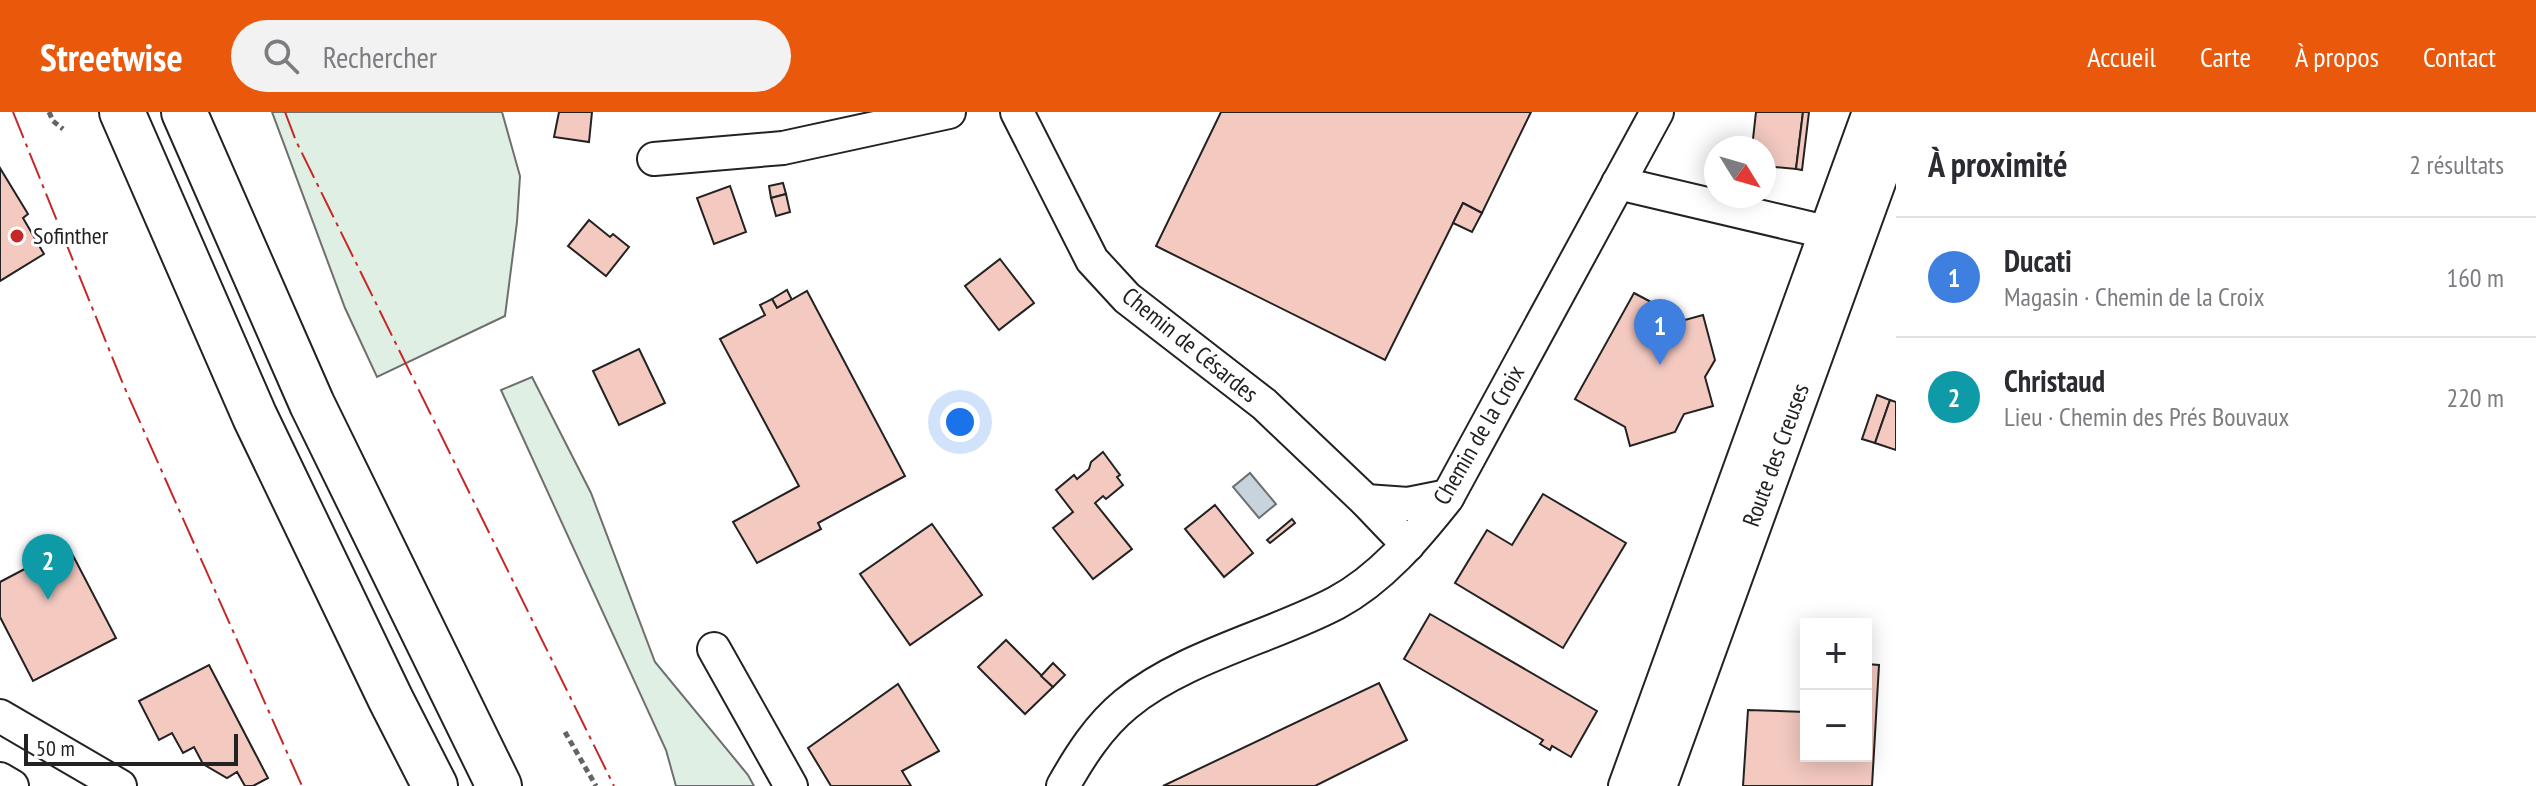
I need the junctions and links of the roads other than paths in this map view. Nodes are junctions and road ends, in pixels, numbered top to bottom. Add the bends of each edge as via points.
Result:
1 (122, 112) edge
2 (184, 112) edge
3 (949, 112) edge
4 (1017, 112) edge
5 (1657, 112) edge
6 (1869, 112) edge
7 (1896, 124) edge
8 (654, 159) dead end
9 (1618, 183) junction
10 (1887, 192) edge
11 (1826, 232) junction
12 (1448, 496) junction
13 (1366, 501) junction
14 (1408, 545) junction
15 (714, 649) dead end
16 (0, 716) edge
17 (0, 779) edge
18 (12, 786) edge
19 (120, 786) edge
20 (435, 786) edge
21 (499, 786) edge
22 (791, 786) edge
23 (1063, 786) edge
24 (1625, 786) edge
25 (1656, 786) edge

1 - 20 highway via 255,417
2 - 21 highway via 312,404
3 - 8 street via 783,148
4 - 13 street, Chemin de Césardes via 1092,260 1127,298 1264,404
5 - 9 street, Chemin de la Croix
6 - 11 street
7 - 10 main road, Route des Creuses
9 - 11 street
9 - 12 street, Chemin de la Croix
10 - 25 main road, Route des Creuses
11 - 24 street
12 - 13 street via 1408,504
12 - 14 street, Chemin de la Croix
13 - 14 street, Chemin de Césardes
14 - 23 street, Chemin de la Croix via 1336,602 1154,684 1125,704 1097,733
15 - 22 street
16 - 19 street
17 - 18 street

